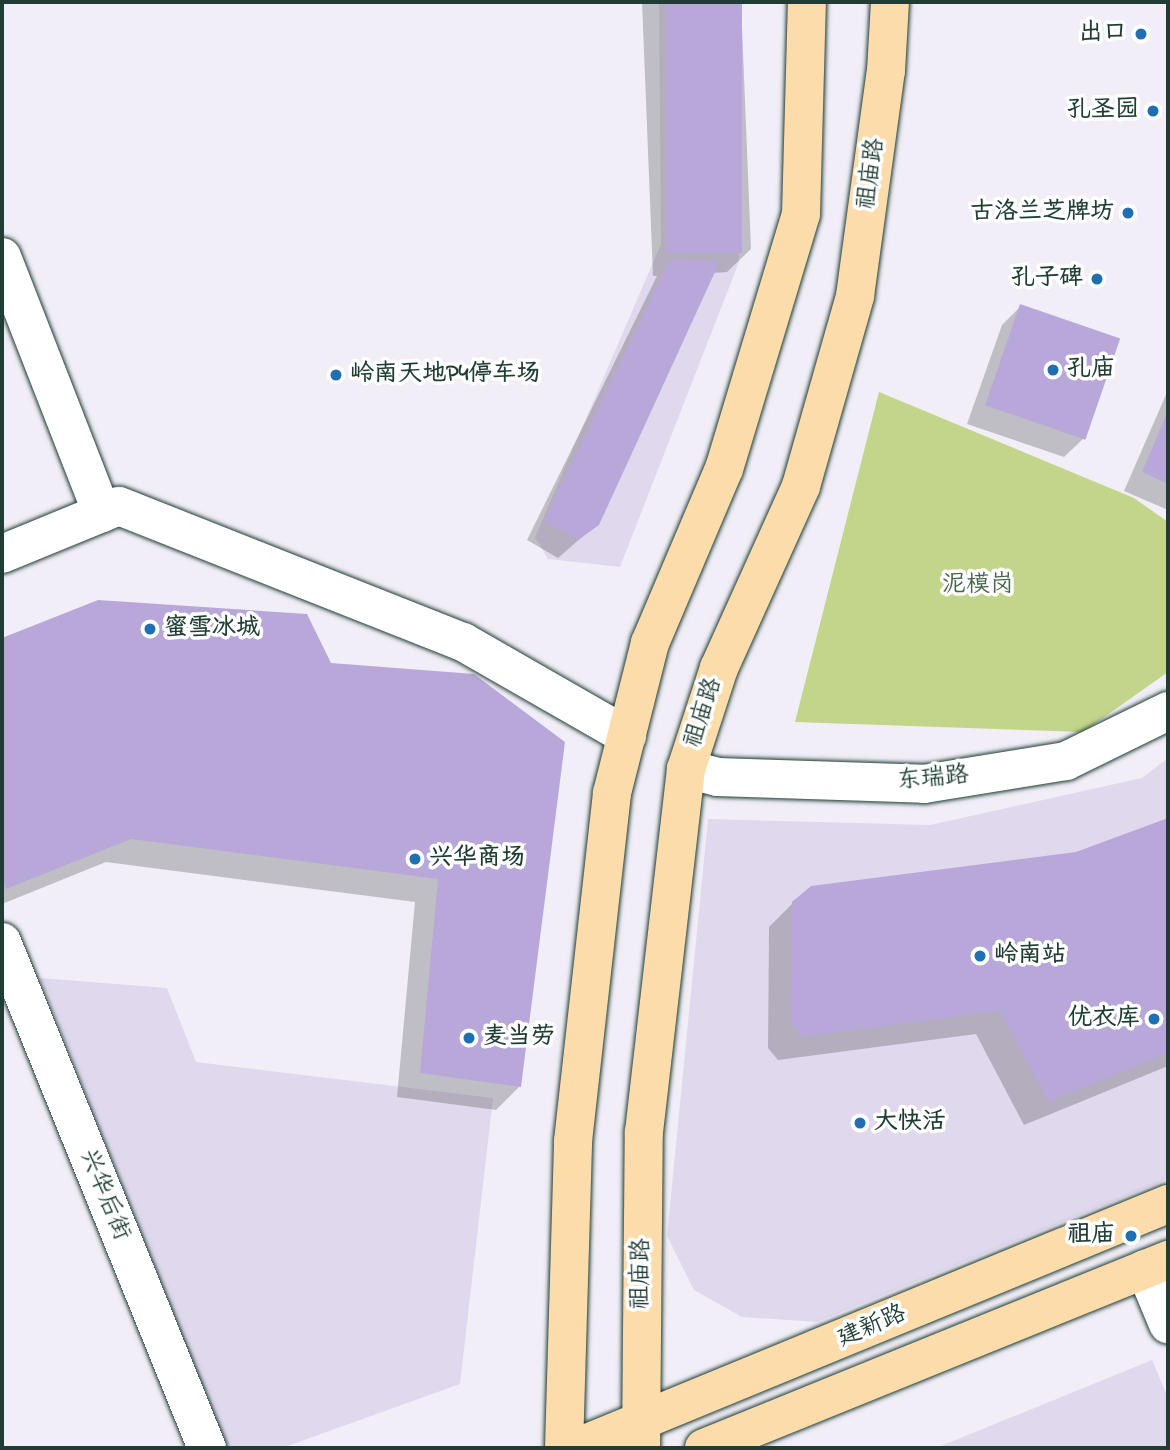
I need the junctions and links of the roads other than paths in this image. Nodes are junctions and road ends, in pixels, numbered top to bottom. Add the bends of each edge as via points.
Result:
1 (807, 2) edge
2 (890, 2) edge
3 (2, 257) edge
4 (102, 513) junction
5 (2, 554) edge
6 (1168, 711) edge
7 (626, 736) junction
8 (686, 769) junction
9 (2, 942) edge
10 (1168, 1204) edge
11 (1157, 1264) edge
12 (1168, 1324) edge
13 (642, 1435) edge
14 (207, 1448) edge
15 (564, 1448) edge
16 (575, 1448) edge
17 (704, 1448) edge

1 - 7 main road via 801,214 723,469 650,643
2 - 8 main road, 祖庙路 via 888,58 855,296 801,486 719,668
3 - 4 street
4 - 5 street
4 - 7 street via 119,506 463,642
6 - 8 street, 东瑞路 via 1066,761 924,784 717,777
7 - 15 main road via 612,793 573,1142
8 - 13 main road, 祖庙路 via 644,1132
9 - 14 street, 兴华后街
10 - 13 main road, 建新路
11 - 12 street
11 - 17 main road, 建新路
13 - 16 main road, 建新路

